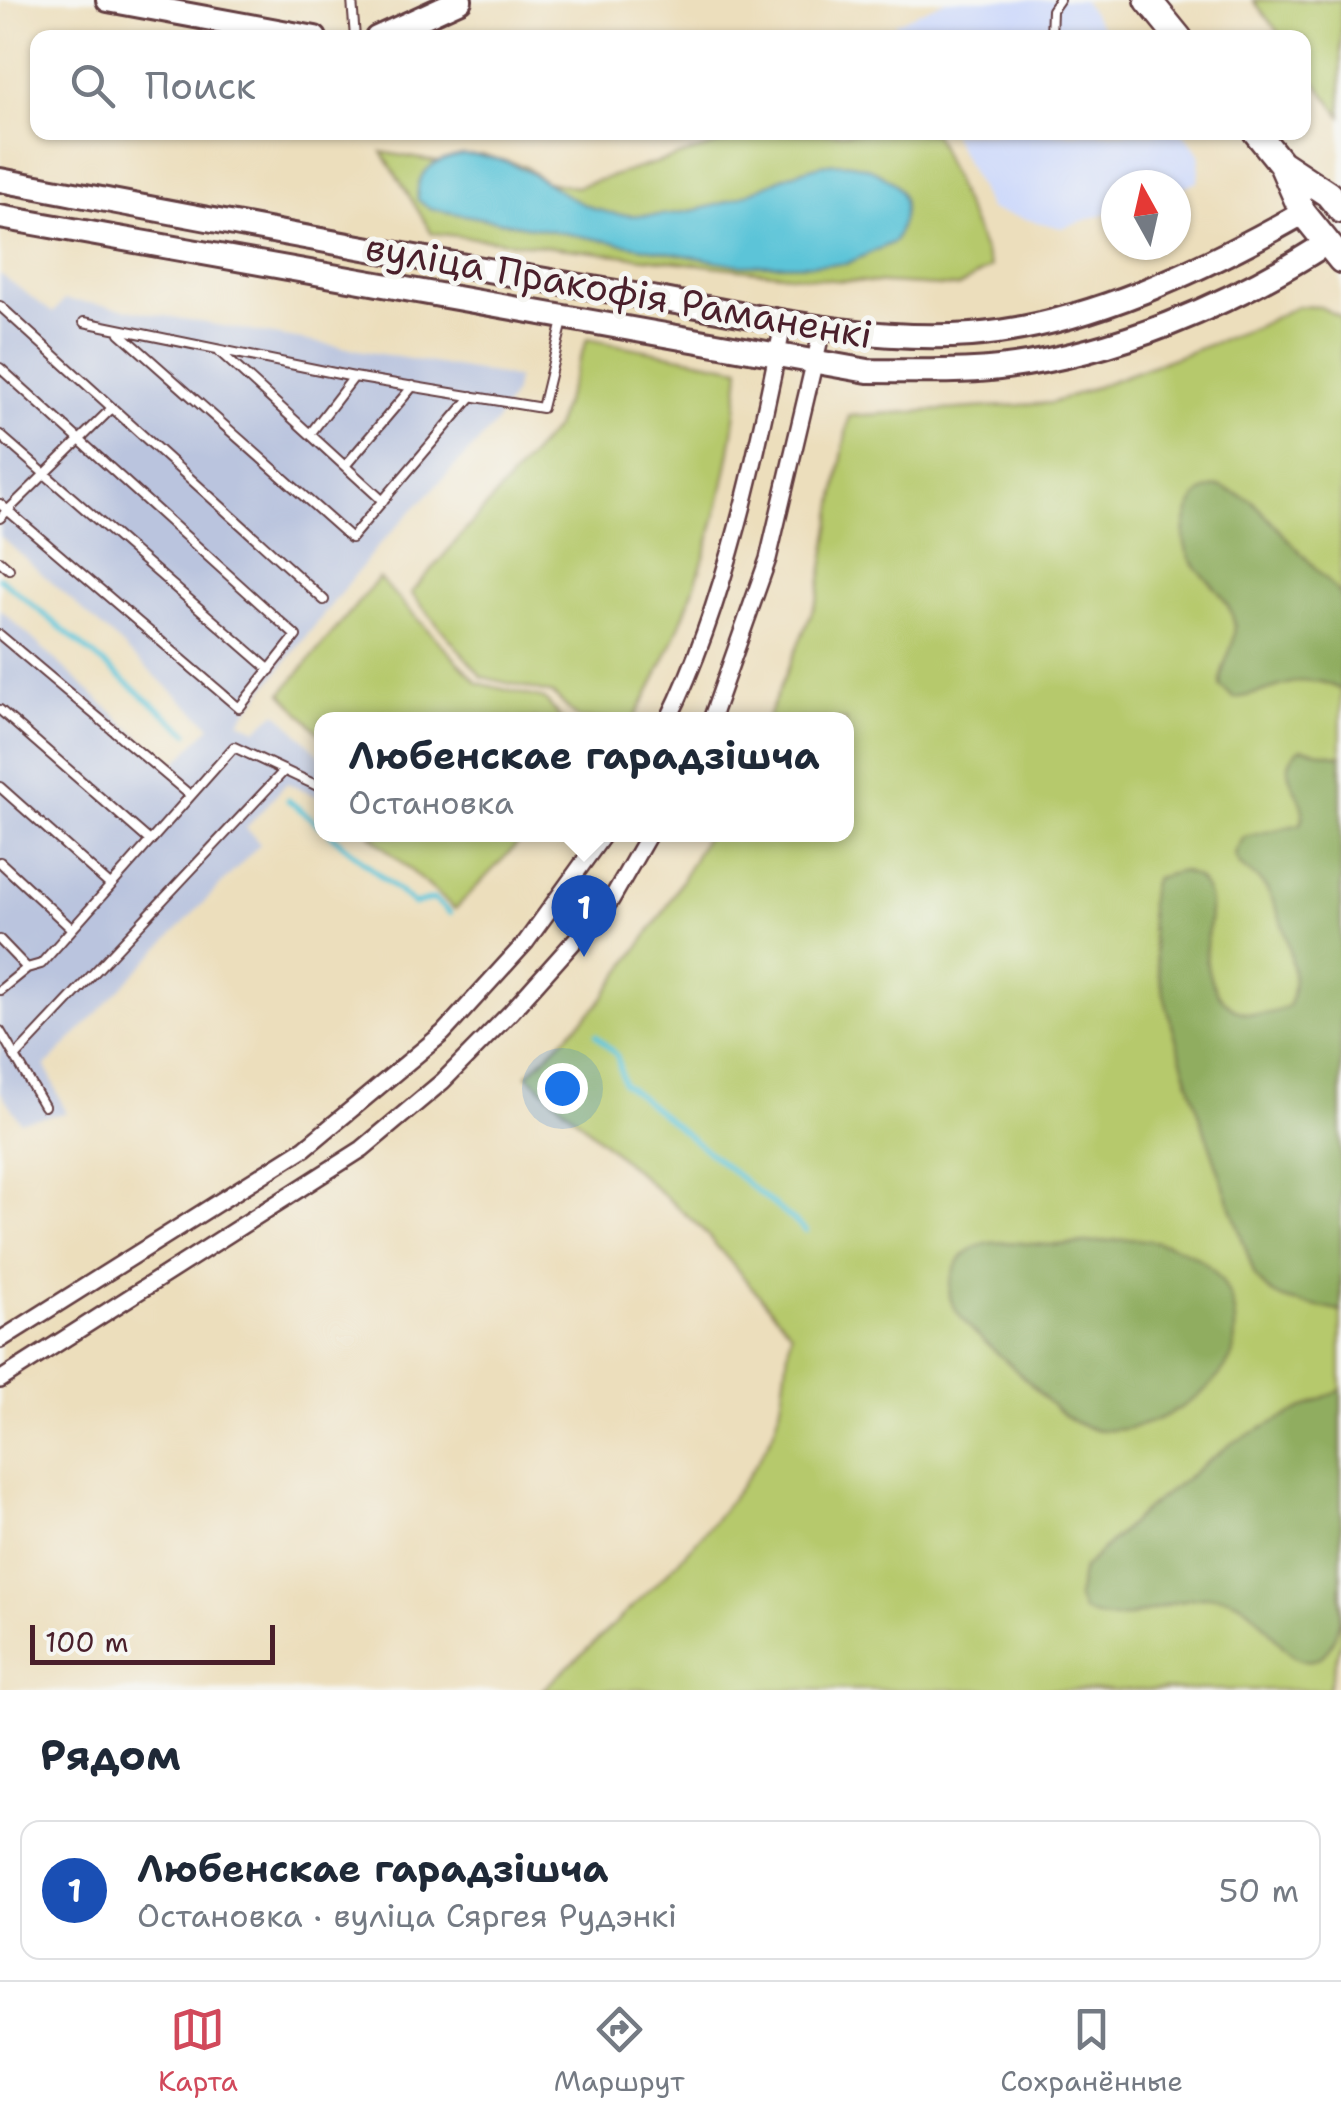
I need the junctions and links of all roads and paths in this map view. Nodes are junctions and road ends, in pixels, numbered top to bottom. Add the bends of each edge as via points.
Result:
1 (108, 0) edge
2 (352, 0) edge
3 (460, 0) edge
4 (1059, 0) edge
5 (1148, 0) edge
6 (198, 9) edge
7 (283, 30) edge
8 (355, 30) edge
9 (394, 30) edge
10 (1052, 30) edge
11 (1172, 30) edge
12 (1262, 140) edge
13 (1281, 164) junction
14 (0, 180) edge
15 (1337, 196) edge
16 (1304, 214) junction
17 (0, 218) edge
18 (230, 223) junction
19 (1336, 245) edge
20 (224, 260) junction
21 (0, 306) edge
22 (564, 316) junction
23 (784, 320) junction
24 (84, 322) dead end
25 (822, 326) junction
26 (118, 331) junction
27 (218, 349) junction
28 (776, 358) junction
29 (813, 363) junction
30 (0, 368) edge
31 (354, 377) junction
32 (412, 386) junction
33 (472, 396) junction
34 (111, 409) junction
35 (310, 434) junction
36 (0, 435) edge
37 (78, 442) junction
38 (345, 466) junction
39 (43, 476) junction
40 (383, 500) junction
41 (2, 511) edge
42 (0, 561) edge
43 (9, 569) dead end
44 (324, 600) dead end
45 (0, 634) edge
46 (270, 670) junction
47 (0, 710) edge
48 (671, 712) edge
49 (714, 712) edge
50 (284, 771) junction
51 (314, 784) edge
52 (0, 787) edge
53 (190, 795) junction
54 (150, 841) junction
55 (598, 842) edge
56 (644, 842) edge
57 (0, 862) edge
58 (110, 885) junction
59 (72, 929) junction
60 (0, 940) edge
61 (26, 968) junction
62 (0, 990) edge
63 (0, 1032) edge
64 (15, 1057) junction
65 (44, 1106) dead end
66 (0, 1340) edge
67 (0, 1380) edge

1 - 6 street
2 - 8 lane
3 - 9 street
4 - 10 lane
5 - 11 main road
6 - 7 street
12 - 13 main road
13 - 15 main road
13 - 16 main road
14 - 18 street, вуліца Пракофія Раманенкі
15 - 16 main road
16 - 19 main road
16 - 25 street, вуліца Пракофія Раманенкі via 1157,284 1035,324 972,335
17 - 20 street, вуліца Пракофія Раманенкі
18 - 20 street via 240,228 244,244
18 - 23 street, вуліца Пракофія Раманенкі
19 - 29 street, вуліца Пракофія Раманенкі via 1247,290 1090,351 940,371
20 - 22 street, вуліца Пракофія Раманенкі
21 - 34 lane
22 - 28 street, вуліца Пракофія Раманенкі
22 - 33 lane via 542,408
23 - 25 street, вуліца Пракофія Раманенкі
23 - 28 street
24 - 26 lane
25 - 29 street
26 - 27 lane
26 - 40 lane via 351,538
27 - 31 lane
27 - 35 lane
28 - 29 street, вуліца Пракофія Раманенкі
28 - 48 street via 731,546
29 - 49 street via 768,558
30 - 37 lane
31 - 32 lane
31 - 35 lane
32 - 33 lane
32 - 38 lane
33 - 40 lane
34 - 37 lane
34 - 44 lane
35 - 38 lane
36 - 39 lane
37 - 39 lane
37 - 46 lane via 296,636
38 - 40 lane
39 - 41 lane
39 - 46 lane
41 - 46 lane via 239,708
42 - 43 lane
45 - 53 lane
47 - 54 lane
50 - 51 lane
50 - 53 lane via 234,747
50 - 64 lane
52 - 58 lane
53 - 54 lane
54 - 58 lane
55 - 66 street via 526,942 428,1046 305,1148
56 - 67 street via 611,900 484,1039 389,1126
57 - 59 lane
58 - 59 lane
59 - 61 lane via 41,964
60 - 61 lane
61 - 62 lane
63 - 64 lane
64 - 65 lane

